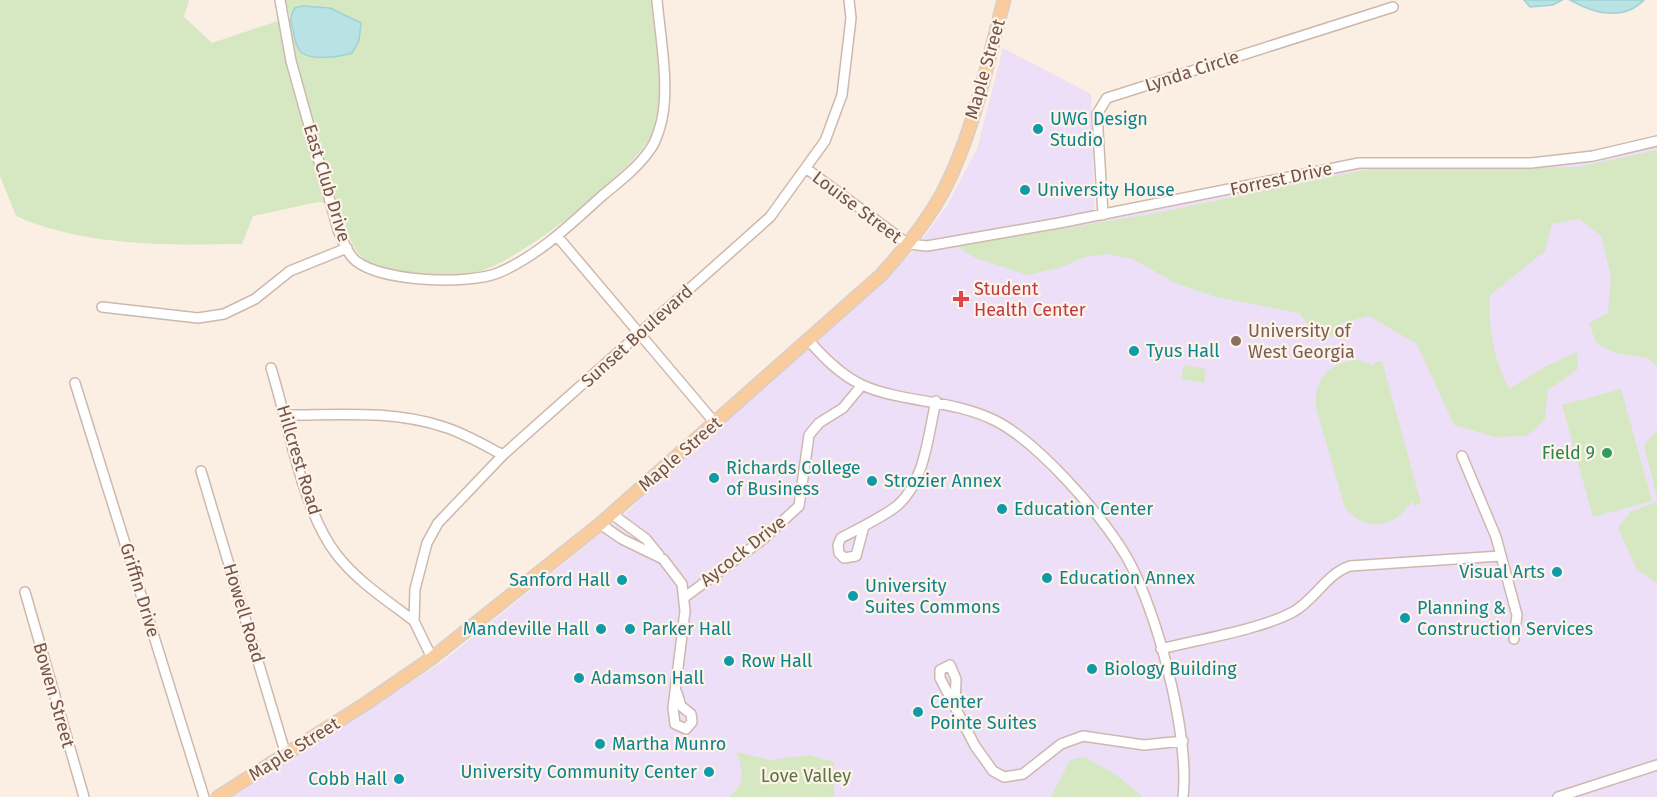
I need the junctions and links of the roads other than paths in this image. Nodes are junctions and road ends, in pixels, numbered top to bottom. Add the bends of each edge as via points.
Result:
1 (280, 0) edge
2 (657, 0) edge
3 (849, 0) edge
4 (1004, 0) edge
5 (1393, 7) dead end
6 (1657, 141) edge
7 (807, 169) junction
8 (1102, 215) junction
9 (556, 236) junction
10 (908, 244) junction
11 (347, 248) junction
12 (102, 307) dead end
13 (639, 335) junction
14 (810, 342) junction
15 (271, 368) dead end
16 (75, 383) dead end
17 (862, 385) junction
18 (936, 401) junction
19 (286, 415) junction
20 (715, 423) junction
21 (503, 455) junction
22 (1462, 456) dead end
23 (201, 471) dead end
24 (612, 514) junction
25 (600, 524) junction
26 (864, 526) dead end
27 (1500, 556) junction
28 (663, 559) junction
29 (25, 592) dead end
30 (685, 597) junction
31 (414, 621) junction
32 (1514, 639) dead end
33 (1161, 649) junction
34 (432, 658) junction
35 (677, 693) dead end
36 (955, 704) dead end
37 (1183, 741) junction
38 (286, 754) junction
39 (1657, 765) edge
40 (224, 795) edge
41 (84, 797) edge
42 (204, 797) edge
43 (1183, 797) edge
44 (1558, 797) edge

1 - 11 street, East Club Drive via 291,61 338,230
2 - 9 street, East Club Drive via 664,89 661,125 650,150 633,169
3 - 7 street, Sunset Boulevard via 851,18 842,95 825,141
4 - 10 main road, Maple Street via 958,158 943,192
5 - 8 street, Lynda Circle via 1107,98 1097,114
6 - 8 street, Forrest Drive via 1593,156 1532,163 1359,163
7 - 10 street, Louise Street
7 - 13 street, Sunset Boulevard via 770,217
8 - 10 street, Forrest Drive via 927,246
9 - 11 street, East Club Drive via 496,273 458,279 390,275 356,260
9 - 13 street
10 - 14 main road, Maple Street
11 - 12 street via 290,271 255,299 224,314 198,318
13 - 20 street
13 - 21 street, Sunset Boulevard
14 - 17 street via 838,370
14 - 20 main road, Maple Street
15 - 19 street, Hillcrest Road
16 - 42 street, Griffin Drive
17 - 18 street
17 - 30 street, Aycock Drive via 843,408 819,423 809,435 799,506 762,540
18 - 26 street via 923,461 912,486 897,506
18 - 33 street via 994,420 1036,449 1069,484 1126,556
19 - 21 street via 388,415 417,420 445,427
19 - 31 street, Hillcrest Road via 319,526 336,555
20 - 24 main road, Maple Street
21 - 31 street, Sunset Boulevard via 438,523 427,543 417,570
22 - 27 street via 1496,537
23 - 38 street, Howell Road
24 - 25 main road, Maple Street
24 - 28 street via 646,539
25 - 28 street
25 - 34 main road, Maple Street
27 - 32 street via 1517,615
27 - 33 street via 1350,566 1337,572 1307,602 1284,616
28 - 30 street via 682,584
29 - 41 street, Bowen Street
30 - 35 street
31 - 34 street, Sunset Boulevard
33 - 37 street
34 - 38 main road, Maple Street
36 - 37 street via 975,746 996,774 1004,777 1023,774 1060,744 1083,736 1138,744
37 - 43 street
38 - 40 main road, Maple Street
39 - 44 street

